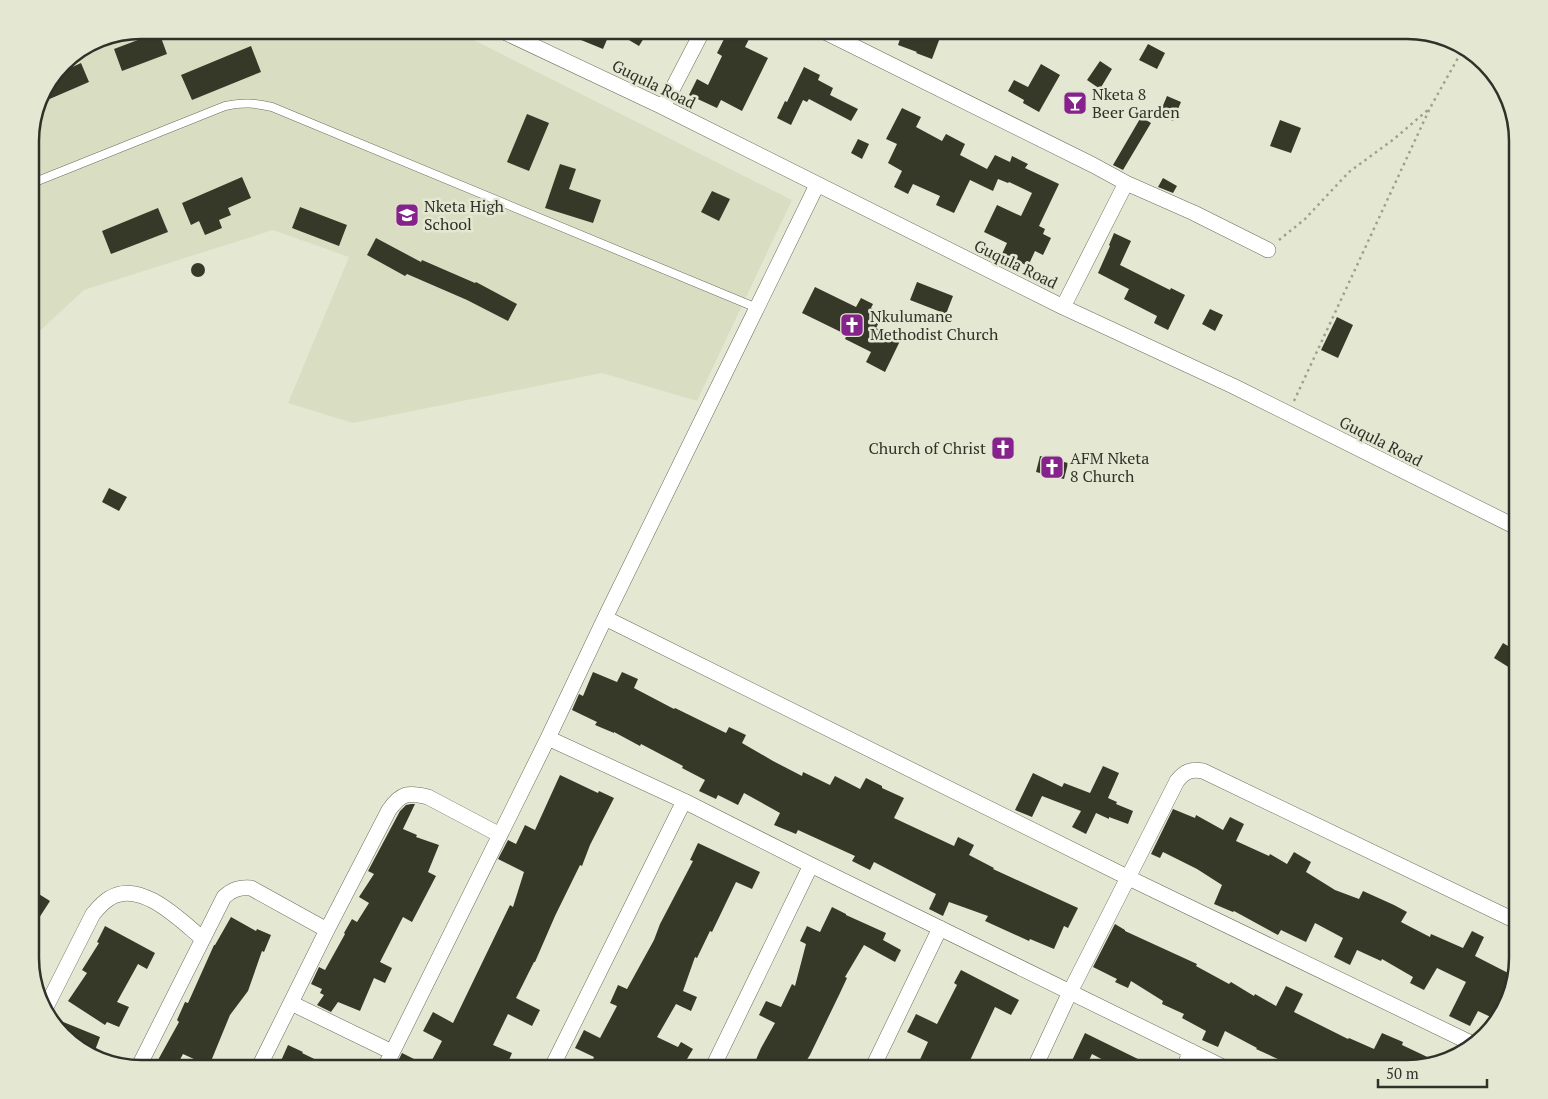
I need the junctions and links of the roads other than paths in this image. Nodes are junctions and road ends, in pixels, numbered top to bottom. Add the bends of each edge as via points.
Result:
1 (519, 39) edge
2 (698, 39) edge
3 (839, 39) edge
4 (663, 107) junction
5 (39, 180) edge
6 (1126, 183) junction
7 (817, 185) junction
8 (1268, 250) road end
9 (1063, 307) junction
10 (757, 308) junction
11 (1509, 524) edge
12 (605, 618) junction
13 (548, 738) junction
14 (684, 800) junction
15 (500, 835) junction
16 (811, 865) junction
17 (1129, 878) junction
18 (1509, 918) edge
19 (940, 928) junction
20 (327, 930) junction
21 (203, 939) junction
22 (1070, 992) junction
23 (49, 1001) edge
24 (291, 1003) junction
25 (1467, 1041) edge
26 (1191, 1051) junction
27 (392, 1052) junction
28 (142, 1060) edge
29 (262, 1060) edge
30 (388, 1060) edge
31 (555, 1060) edge
32 (716, 1060) edge
33 (876, 1060) edge
34 (1038, 1060) edge
35 (1187, 1060) edge
36 (1209, 1060) edge

1 - 4 street, Guqula Road
2 - 4 street
3 - 6 street
4 - 7 street, Guqula Road
5 - 10 lane via 225,106 254,103 272,107
6 - 8 street
6 - 9 street
7 - 9 street, Guqula Road
7 - 10 street
9 - 11 street, Guqula Road via 1233,386
10 - 12 street
12 - 13 street
12 - 17 street
13 - 14 street
13 - 15 street
14 - 16 street
14 - 31 street
15 - 20 street via 428,797 404,795 389,810
15 - 27 street
16 - 19 street
16 - 32 street
17 - 18 street via 1177,781 1183,774 1195,770 1204,771
17 - 22 street
17 - 25 street
19 - 22 street
19 - 33 street
20 - 21 street via 251,888 244,888 231,891 224,897
20 - 24 street
21 - 23 street via 148,898 130,893 111,897 93,914
21 - 28 street
22 - 26 street
22 - 34 street
24 - 27 street
24 - 29 street
26 - 35 street
26 - 36 street
27 - 30 street

